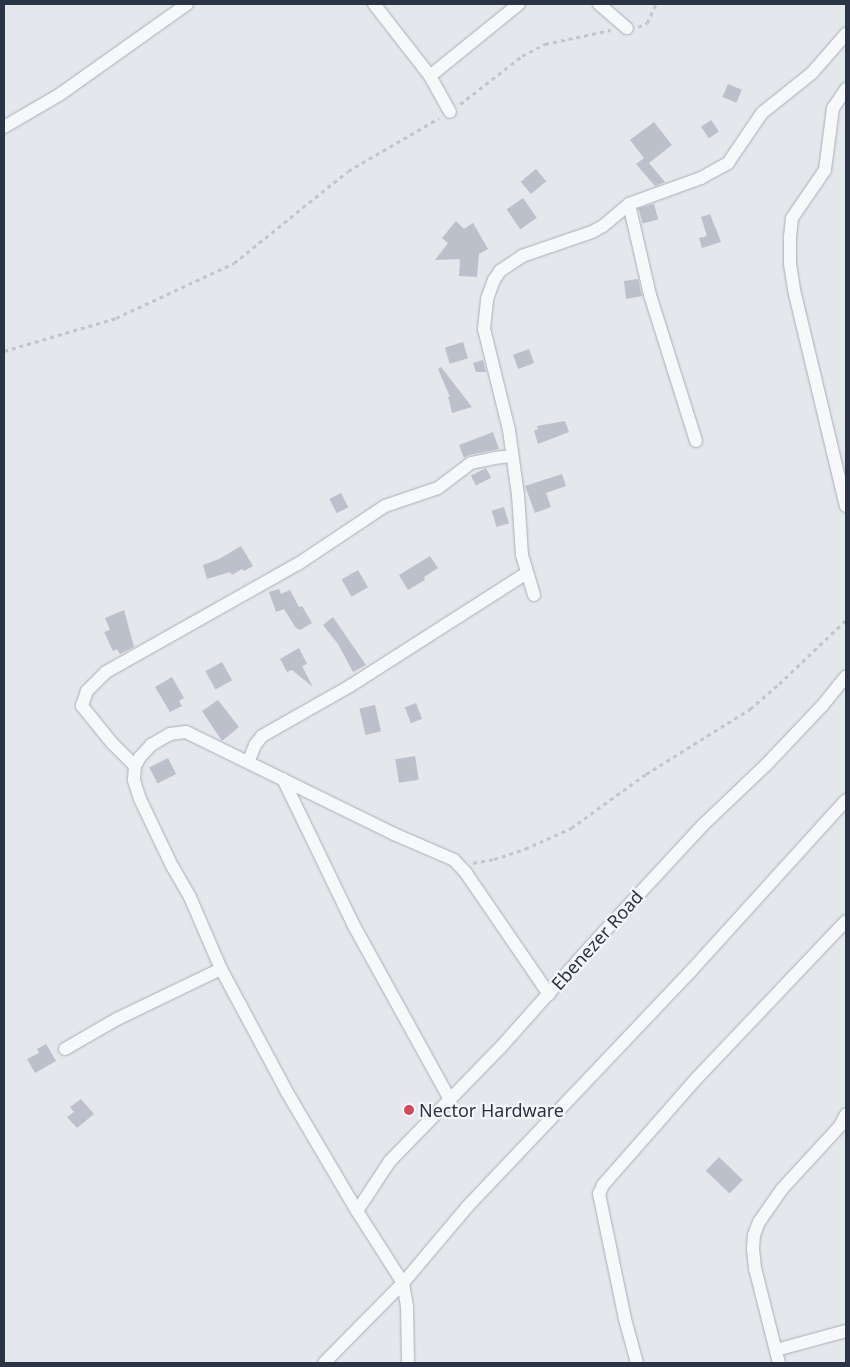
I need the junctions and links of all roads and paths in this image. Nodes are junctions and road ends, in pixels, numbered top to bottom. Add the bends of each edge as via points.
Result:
1 (187, 4) edge
2 (374, 4) edge
3 (519, 4) edge
4 (599, 4) edge
5 (656, 4) edge
6 (627, 28) junction
7 (846, 34) edge
8 (430, 76) junction
9 (846, 88) edge
10 (450, 112) junction
11 (4, 127) edge
12 (628, 204) junction
13 (4, 351) edge
14 (696, 442) dead end
15 (512, 456) junction
16 (846, 506) edge
17 (527, 573) junction
18 (534, 596) dead end
19 (846, 620) edge
20 (846, 676) edge
21 (249, 760) junction
22 (135, 766) junction
23 (283, 779) junction
24 (846, 800) edge
25 (460, 865) junction
26 (846, 920) edge
27 (221, 969) junction
28 (549, 994) junction
29 (65, 1049) dead end
30 (450, 1100) junction
31 (846, 1114) edge
32 (843, 1128) edge
33 (357, 1211) junction
34 (403, 1283) junction
35 (846, 1331) edge
36 (776, 1350) junction
37 (324, 1363) edge
38 (408, 1363) edge
39 (637, 1363) edge
40 (780, 1363) edge

1 - 11 street via 59,95
2 - 8 street
3 - 8 street
4 - 6 street
5 - 6 path via 647,23
6 - 10 path via 545,44 522,56
7 - 12 street via 812,73 762,113 728,163 701,178
8 - 10 street
9 - 16 street via 833,108 825,170 792,218 790,264
10 - 13 path via 348,170 234,262 116,318
12 - 14 street via 650,295
12 - 15 street via 592,232 522,256 500,271 494,280 487,298 484,329 509,430
15 - 17 street via 522,554
15 - 22 street via 471,463 438,488 385,506 298,564 106,672 87,691 82,706
17 - 18 street
17 - 21 street via 350,686 262,736
19 - 25 path via 750,708 646,774 571,828 525,849
20 - 28 street, Ebenezer Road via 822,706 704,824
21 - 22 street via 182,731 151,745
21 - 23 street
22 - 27 street via 134,780 140,799 200,919
23 - 25 street
23 - 30 street via 353,924
24 - 34 street via 690,972 466,1208
25 - 28 street
26 - 39 street via 697,1078 603,1185 599,1194
27 - 29 street via 117,1019
27 - 33 street via 287,1092
28 - 30 street, Ebenezer Road
30 - 33 street, Ebenezer Road via 390,1161
31 - 32 street
32 - 36 street via 782,1189 754,1235 755,1268
33 - 34 street
34 - 37 street
34 - 38 street via 407,1306
35 - 36 street
36 - 40 street

